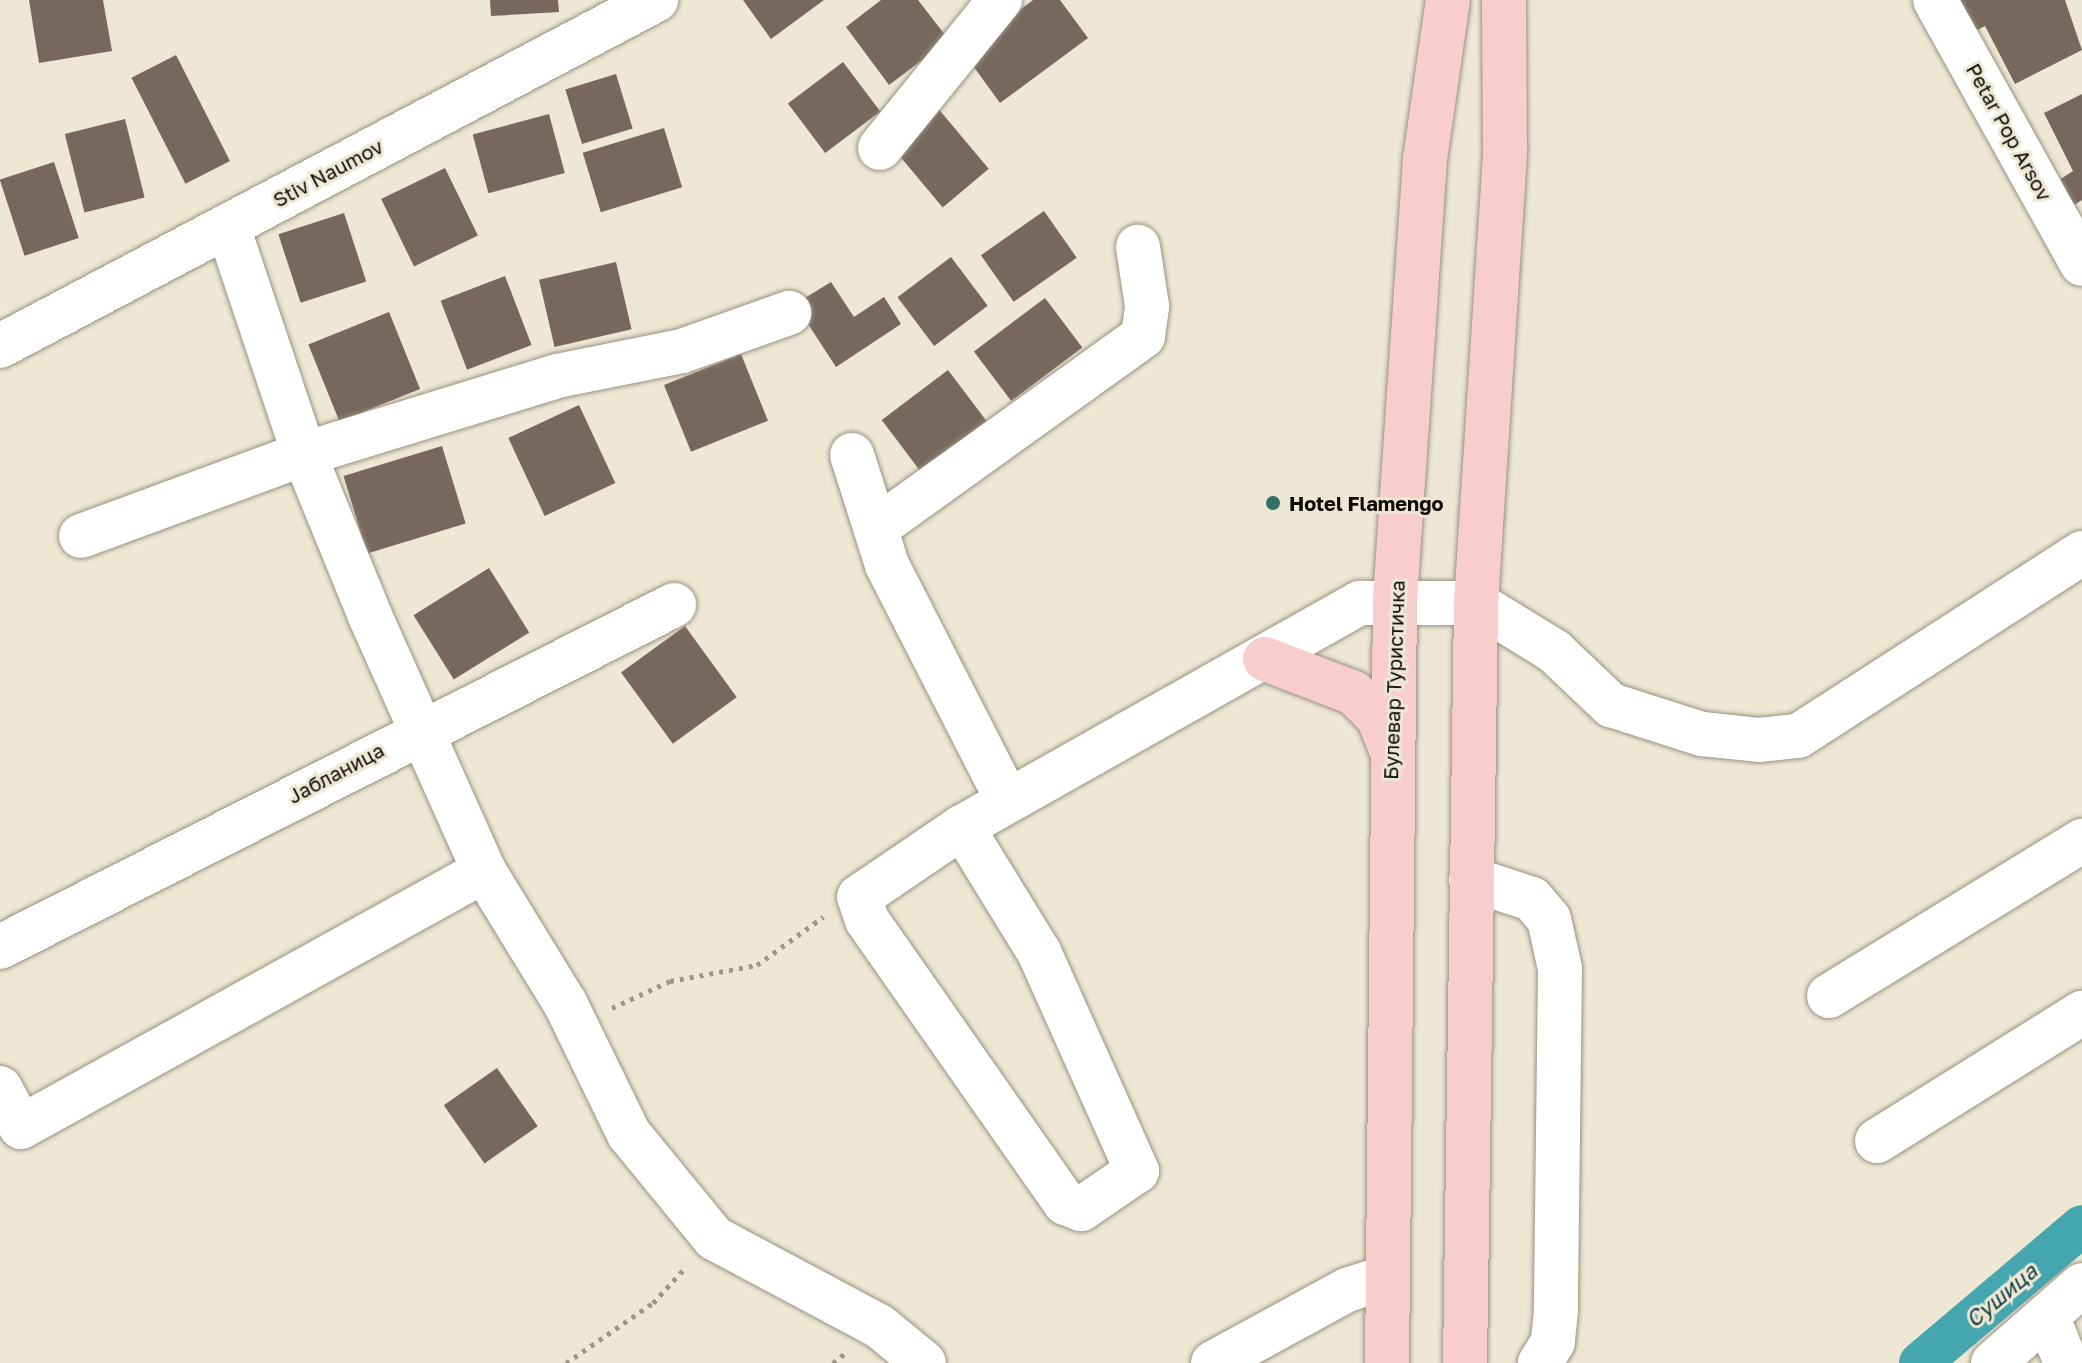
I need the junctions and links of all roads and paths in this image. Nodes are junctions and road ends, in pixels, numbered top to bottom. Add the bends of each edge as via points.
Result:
1 (656, 0) edge
2 (1000, 0) edge
3 (1448, 0) edge
4 (1504, 0) edge
5 (1935, 0) edge
6 (880, 148) dead end
7 (228, 227) junction
8 (1138, 247) dead end
9 (2082, 264) edge
10 (789, 313) dead end
11 (0, 346) edge
12 (304, 454) junction
13 (852, 455) dead end
14 (876, 528) junction
15 (81, 536) dead end
16 (2082, 553) edge
17 (1395, 599) junction
18 (1476, 603) junction
19 (674, 605) dead end
20 (1265, 659) junction
21 (421, 728) junction
22 (1391, 749) junction
23 (1007, 799) junction
24 (962, 827) junction
25 (2082, 841) edge
26 (484, 871) junction
27 (1471, 879) junction
28 (859, 897) junction
29 (0, 947) edge
30 (1829, 996) dead end
31 (2082, 1013) edge
32 (571, 1015) junction
33 (0, 1088) edge
34 (1877, 1141) dead end
35 (714, 1238) junction
36 (1384, 1278) junction
37 (2082, 1285) edge
38 (2048, 1318) junction
39 (566, 1363) edge
40 (924, 1363) edge
41 (1213, 1363) edge
42 (1387, 1363) edge
43 (1465, 1363) edge
44 (1540, 1363) edge
45 (1993, 1363) edge
46 (2066, 1363) edge

1 - 7 street, Stiv Naumov
2 - 6 street
3 - 17 main road, Булевар Туристичка via 1425,159
4 - 18 main road via 1505,149
5 - 9 street, Petar Pop Arsov
7 - 11 street, Stiv Naumov
7 - 12 street
8 - 14 street via 1147,306 1143,336
10 - 12 street via 682,351 557,376
12 - 15 street
12 - 21 street
13 - 14 street
14 - 23 street via 887,565
16 - 18 street via 1798,736 1759,740 1702,734 1611,705 1554,651
17 - 18 street
17 - 20 street via 1360,603
17 - 22 main road, Булевар Туристичка
18 - 27 main road
19 - 21 street, Јабланица
20 - 22 main road via 1354,693 1378,717
20 - 23 street
21 - 26 street
21 - 29 street, Јабланица
22 - 36 main road, Булевар Туристичка
23 - 24 street
24 - 28 street
24 - 28 street via 1039,952 1137,1171 1081,1209 1065,1203 867,920
25 - 30 street
26 - 32 street
26 - 33 street via 21,1127
27 - 43 main road
27 - 44 street via 1532,899 1549,919 1560,969 1556,1311 1553,1342
28 - 32 path via 757,965 670,981 621,1006
31 - 34 street
32 - 35 street via 629,1134
35 - 39 path via 653,1303
35 - 40 street via 879,1326
36 - 41 street via 1347,1290
36 - 42 main road, Булевар Туристичка
37 - 38 street
38 - 45 street
38 - 46 street

